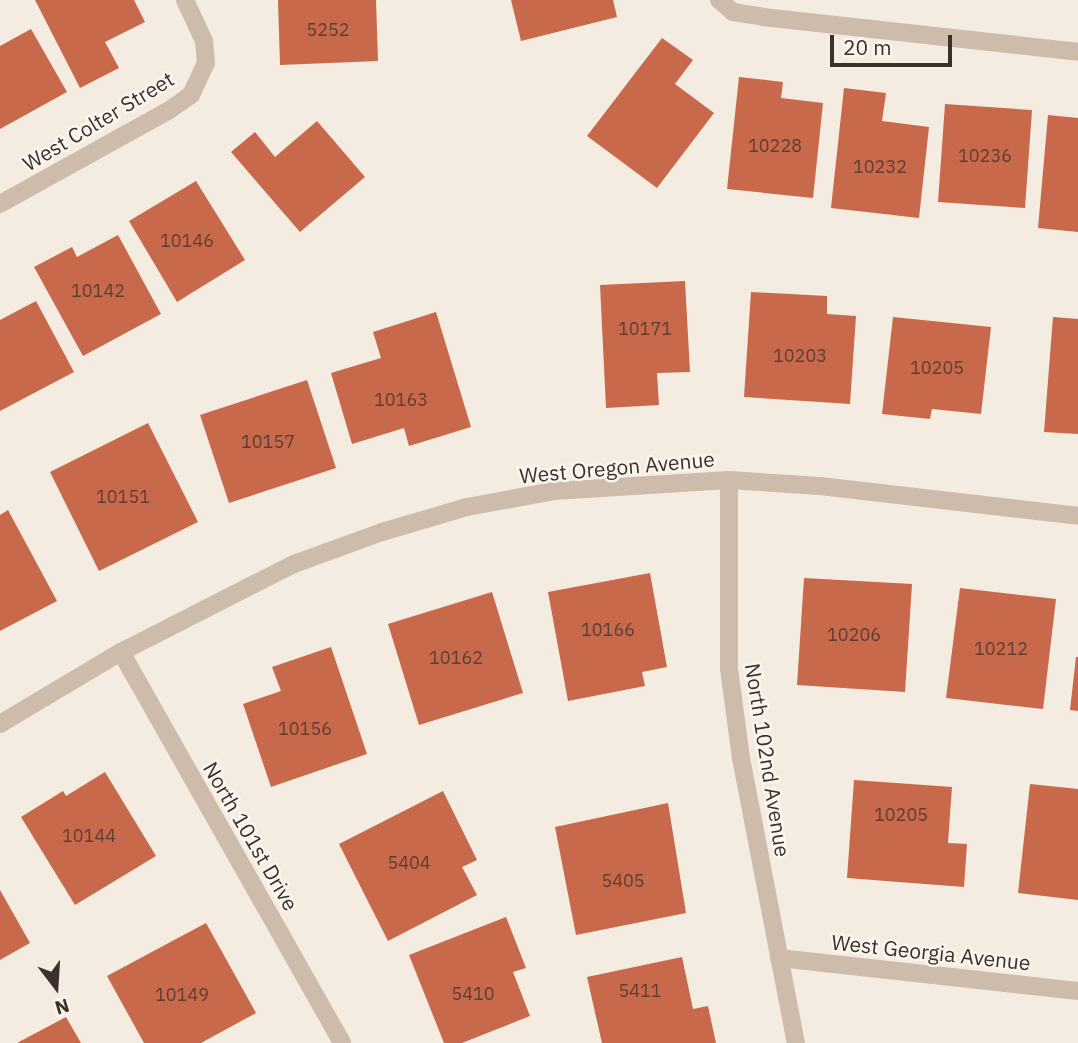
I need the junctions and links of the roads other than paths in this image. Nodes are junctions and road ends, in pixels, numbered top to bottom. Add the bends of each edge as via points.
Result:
1 (185, 0) edge
2 (719, 0) edge
3 (1078, 52) edge
4 (0, 204) edge
5 (729, 480) junction
6 (1078, 516) edge
7 (121, 652) junction
8 (0, 724) edge
9 (779, 958) junction
10 (1078, 991) edge
11 (342, 1043) edge
12 (796, 1043) edge

1 - 4 street, West Colter Street via 204,41 206,63 191,95
2 - 3 street via 733,12 764,18
5 - 6 street, West Oregon Avenue
5 - 7 street, West Oregon Avenue via 554,491 467,507 294,564
5 - 9 street, North 102nd Avenue via 729,669
7 - 8 street, West Oregon Avenue
7 - 11 street, North 101st Drive
9 - 10 street, West Georgia Avenue
9 - 12 street, North 102nd Avenue

